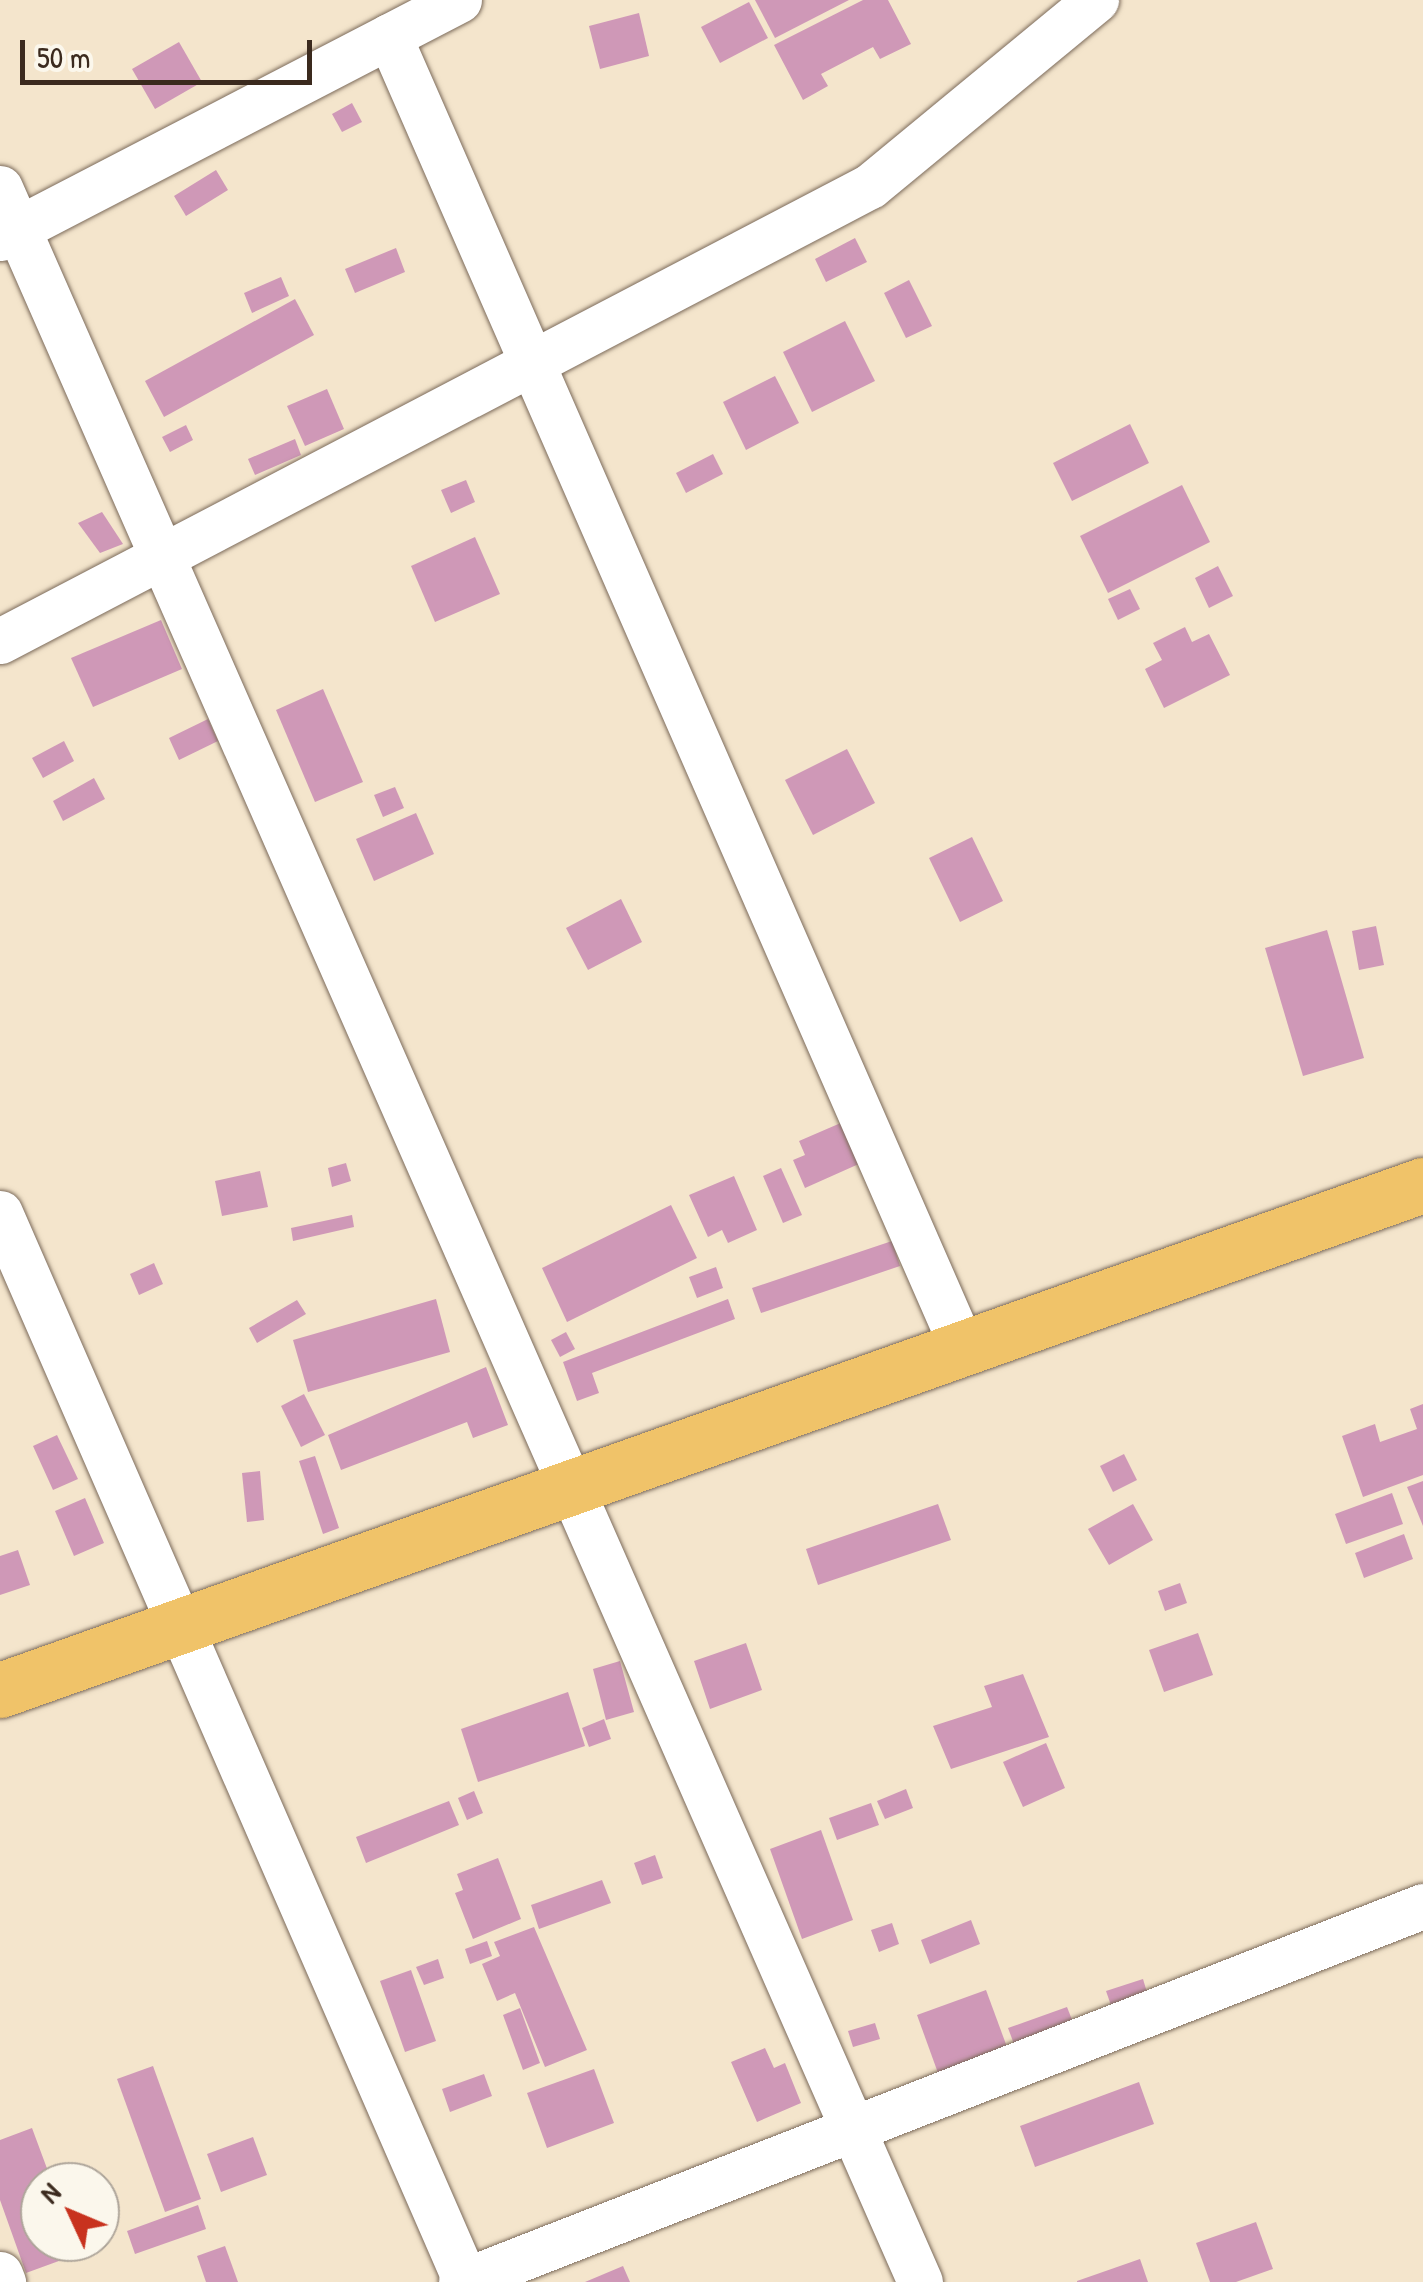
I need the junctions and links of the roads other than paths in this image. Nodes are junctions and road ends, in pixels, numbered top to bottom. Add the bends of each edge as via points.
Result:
1 (460, 0) edge
2 (1087, 3) edge
3 (390, 36) junction
4 (0, 188) edge
5 (9, 233) edge
6 (532, 362) junction
7 (162, 556) junction
8 (0, 641) edge
9 (1423, 1185) edge
10 (0, 1213) edge
11 (964, 1348) junction
12 (571, 1488) junction
13 (180, 1626) junction
14 (0, 1690) edge
15 (1423, 1906) edge
16 (853, 2129) junction
17 (0, 2274) edge
18 (3, 2282) edge
19 (464, 2282) edge
20 (920, 2282) edge

1 - 3 street
2 - 6 street via 870,186
3 - 5 street
3 - 6 street
4 - 5 street
5 - 7 street
6 - 7 street
6 - 11 street
7 - 8 street
7 - 12 street
9 - 11 main road
10 - 13 street
11 - 12 main road
12 - 13 main road
12 - 16 street
13 - 14 main road
13 - 19 street
15 - 16 street
16 - 19 street
16 - 20 street
17 - 18 street

